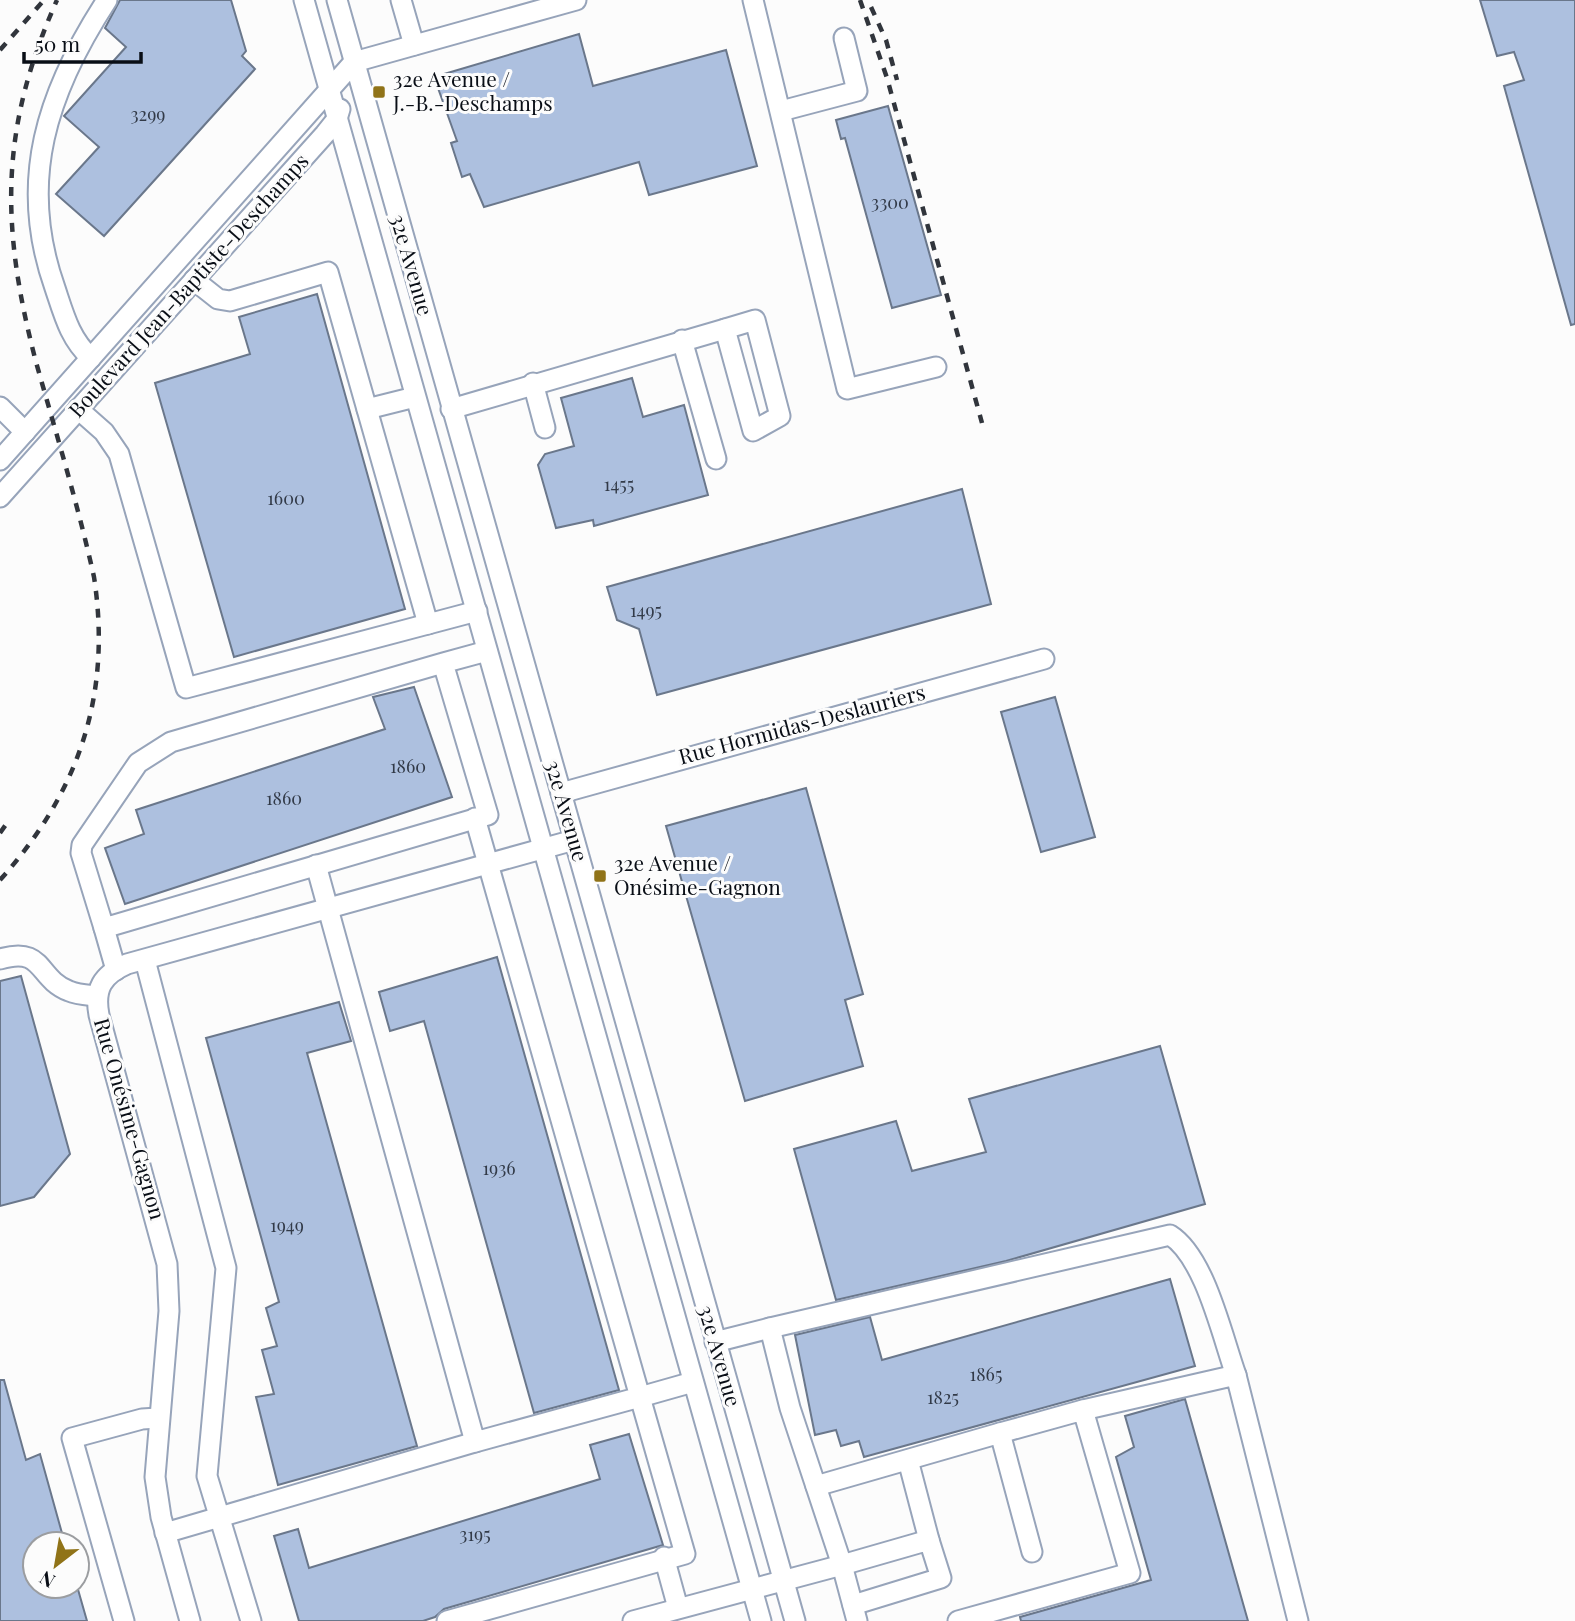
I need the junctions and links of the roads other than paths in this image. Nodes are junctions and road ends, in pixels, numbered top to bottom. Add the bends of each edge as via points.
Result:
1 (107, 0) edge
2 (304, 0) edge
3 (337, 0) edge
4 (401, 0) edge
5 (576, 0) edge
6 (753, 0) edge
7 (844, 38) dead end
8 (414, 45) junction
9 (354, 62) junction
10 (330, 92) junction
11 (781, 111) junction
12 (337, 119) junction
13 (194, 280) junction
14 (725, 329) junction
15 (682, 340) junction
16 (91, 358) junction
17 (936, 367) dead end
18 (76, 375) junction
19 (533, 383) junction
20 (94, 391) junction
21 (415, 397) junction
22 (0, 408) edge
23 (367, 409) junction
24 (451, 409) junction
25 (78, 410) junction
26 (545, 428) dead end
27 (25, 432) junction
28 (716, 459) dead end
29 (0, 460) edge
30 (0, 497) edge
31 (477, 611) junction
32 (428, 624) junction
33 (487, 651) junction
34 (1044, 659) dead end
35 (443, 663) junction
36 (561, 793) junction
37 (475, 818) junction
38 (574, 840) junction
39 (543, 848) junction
40 (487, 863) junction
41 (317, 865) junction
42 (330, 907) junction
43 (104, 928) junction
44 (0, 959) edge
45 (145, 960) junction
46 (116, 970) junction
47 (97, 996) junction
48 (770, 1328) junction
49 (715, 1342) junction
50 (1236, 1375) junction
51 (693, 1382) junction
52 (640, 1397) junction
53 (1083, 1410) junction
54 (158, 1418) junction
55 (1000, 1433) junction
56 (475, 1442) junction
57 (908, 1460) junction
58 (816, 1486) junction
59 (219, 1517) junction
60 (165, 1533) junction
61 (929, 1540) junction
62 (1032, 1552) dead end
63 (664, 1557) junction
64 (842, 1565) junction
65 (783, 1580) junction
66 (752, 1588) junction
67 (688, 1611) edge
68 (855, 1613) edge
69 (124, 1621) edge
70 (190, 1621) edge
71 (251, 1621) edge
72 (447, 1621) edge
73 (633, 1621) edge
74 (761, 1621) edge
75 (795, 1621) edge
76 (958, 1621) edge
77 (1298, 1621) edge

1 - 16 street via 72,58 49,110 37,194 47,265 71,335
2 - 10 street, 32e Avenue
3 - 9 street, 32e Avenue
4 - 8 street
5 - 8 street
6 - 11 street
7 - 11 street via 857,91
8 - 9 street
9 - 10 street, Boulevard Jean-Baptiste-Deschamps
9 - 12 street, Boulevard Jean-Baptiste-Deschamps
9 - 24 street, 32e Avenue
10 - 12 street, 32e Avenue
10 - 16 street, Boulevard Jean-Baptiste-Deschamps
11 - 17 street via 847,389
12 - 13 street, Boulevard Jean-Baptiste-Deschamps
12 - 21 street, 32e Avenue
13 - 20 street, Boulevard Jean-Baptiste-Deschamps
13 - 23 street via 218,299 230,301 328,272
14 - 14 street via 732,354 753,431 780,416 755,320
14 - 15 street
15 - 19 street
15 - 28 street
16 - 18 street, Boulevard Jean-Baptiste-Deschamps
18 - 20 street
18 - 27 street, Boulevard Jean-Baptiste-Deschamps
19 - 24 street
19 - 26 street
20 - 25 street, Boulevard Jean-Baptiste-Deschamps
21 - 23 street
21 - 31 street, 32e Avenue
22 - 27 street
23 - 32 street
24 - 36 street, 32e Avenue
25 - 30 street, Boulevard Jean-Baptiste-Deschamps
25 - 32 street via 104,432 119,454 186,688
27 - 29 street, Boulevard Jean-Baptiste-Deschamps
31 - 32 street
31 - 33 street, 32e Avenue
33 - 35 street
33 - 39 street, 32e Avenue
34 - 36 street, Rue Hormidas-Deslauriers
35 - 37 street via 488,815
35 - 43 street via 171,742 138,763 82,845
36 - 38 street, 32e Avenue
37 - 40 street
37 - 41 street
38 - 39 street
38 - 49 street, 32e Avenue
39 - 40 street
39 - 51 street, 32e Avenue
40 - 42 street
40 - 52 street
41 - 42 street
41 - 43 street
42 - 45 street
42 - 56 street
43 - 46 street
44 - 47 street via 16,954 32,957 68,991
45 - 46 street
45 - 59 street via 226,1268 206,1476
46 - 47 street, Rue Onésime-Gagnon via 101,982
47 - 54 street, Rue Onésime-Gagnon via 167,1265 169,1311
48 - 49 street
48 - 50 street via 1170,1235 1183,1243 1198,1269
48 - 58 street
49 - 65 street, 32e Avenue
50 - 53 street
50 - 77 street
51 - 52 street
51 - 66 street, 32e Avenue
52 - 56 street
52 - 63 street via 685,1554
53 - 55 street
53 - 76 street via 1130,1573
54 - 60 street, Rue Onésime-Gagnon via 155,1477
54 - 69 street via 72,1438
55 - 57 street
55 - 62 street
56 - 59 street
57 - 58 street
57 - 61 street
58 - 64 street
59 - 60 street
59 - 71 street
60 - 70 street, Rue Onésime-Gagnon
61 - 64 street
61 - 68 street via 941,1578
63 - 67 street
63 - 72 street
64 - 65 street
64 - 68 street
65 - 66 street
65 - 75 street, 32e Avenue
66 - 67 street
66 - 74 street, 32e Avenue
67 - 73 street

